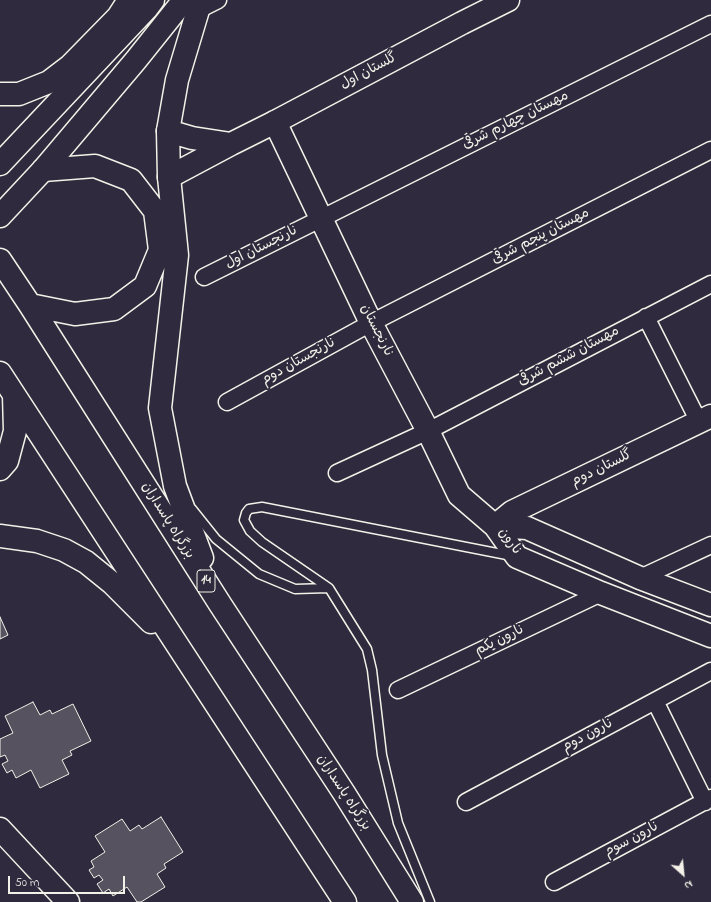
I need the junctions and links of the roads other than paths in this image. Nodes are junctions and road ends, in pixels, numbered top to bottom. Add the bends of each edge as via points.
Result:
1 (128, 0) edge
2 (153, 0) edge
3 (218, 0) edge
4 (508, 0) edge
5 (195, 3) edge
6 (711, 24) edge
7 (0, 94) edge
8 (275, 122) junction
9 (168, 131) junction
10 (230, 144) junction
11 (711, 150) edge
12 (0, 164) edge
13 (43, 170) junction
14 (169, 177) junction
15 (0, 216) edge
16 (320, 218) junction
17 (0, 260) edge
18 (204, 277) dead end
19 (711, 284) edge
20 (30, 305) junction
21 (646, 317) junction
22 (371, 323) junction
23 (0, 373) edge
24 (14, 395) junction
25 (227, 402) dead end
26 (705, 419) edge
27 (428, 431) junction
28 (0, 469) edge
29 (337, 473) dead end
30 (174, 486) junction
31 (496, 526) junction
32 (0, 536) edge
33 (711, 545) edge
34 (516, 557) junction
35 (640, 578) junction
36 (329, 588) junction
37 (601, 592) junction
38 (220, 604) junction
39 (711, 606) edge
40 (711, 636) edge
41 (181, 651) junction
42 (711, 671) edge
43 (398, 690) dead end
44 (655, 701) junction
45 (708, 800) edge
46 (466, 802) dead end
47 (0, 829) edge
48 (554, 882) dead end
49 (68, 902) edge
50 (345, 902) edge
51 (412, 902) edge
52 (430, 902) edge

1 - 7 main road via 118,16 70,66 49,82 19,94
2 - 12 main road
3 - 5 street
4 - 8 main road, گلستان اول
5 - 9 main road
5 - 13 main road via 136,60
6 - 16 street, مهستان چهارم شرقی
8 - 10 main road, گلستان اول
8 - 16 main road, نارنجستان
9 - 10 main road
9 - 14 main road
10 - 14 main road, گلستان اول
11 - 22 street, مهستان پنجم شرقی
13 - 15 main road
13 - 20 main road via 95,166 131,180 155,211 160,250 145,286 114,310 75,314
14 - 30 main road via 177,256 160,408
16 - 18 street, نارنجستان اول
16 - 22 main road, نارنجستان
17 - 20 main road, بزرگراه پاسداران / 14
19 - 21 street, مهستان ششم شرقی
20 - 38 main road, بزرگراه پاسداران / 14
21 - 26 street
21 - 27 street, مهستان ششم شرقی
22 - 25 street, نارنجستان دوم
22 - 27 main road, نارنجستان
23 - 24 main road
24 - 28 main road via 15,431 7,461
24 - 41 main road
26 - 31 main road, گلستان دوم via 512,512
27 - 29 street, مهستان ششم شرقی
27 - 31 main road, نارنجستان via 459,495
30 - 36 lane via 216,539 259,574 295,589
30 - 38 main road
31 - 34 main road, نارون
31 - 35 main road, نارون via 527,528
32 - 41 main road via 37,541 64,550 86,562 112,583
33 - 35 street
34 - 36 lane via 262,507 250,509 246,513 244,520 250,531 262,542
34 - 37 main road, نارون
35 - 39 main road, نارون
36 - 52 lane via 367,649 372,670 382,755 398,823
37 - 40 main road, نارون
37 - 43 street, نارون یکم
38 - 51 main road, بزرگراه پاسداران / 14
41 - 50 main road
42 - 44 street, نارون دوم
44 - 45 street
44 - 46 street, نارون دوم
45 - 48 street, نارون سوم
47 - 49 main road

